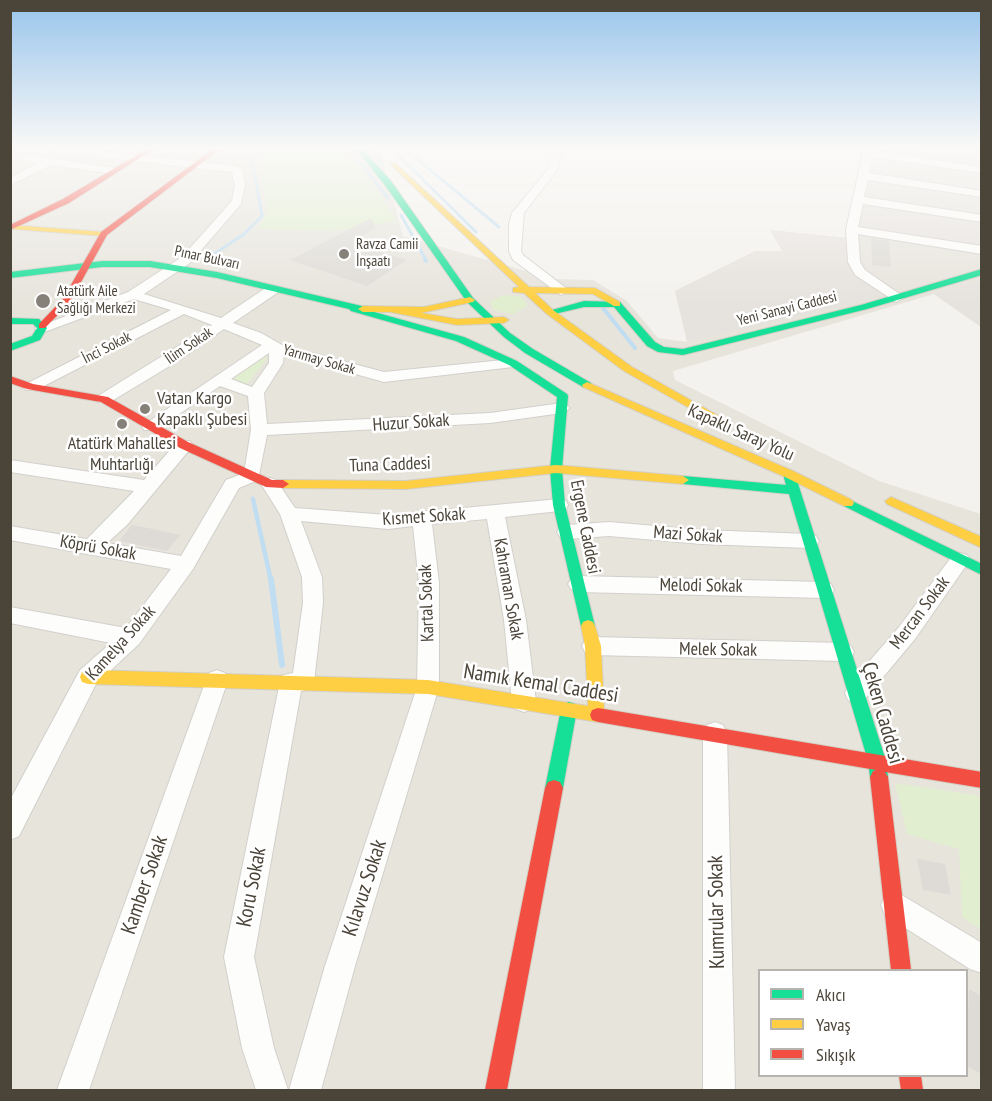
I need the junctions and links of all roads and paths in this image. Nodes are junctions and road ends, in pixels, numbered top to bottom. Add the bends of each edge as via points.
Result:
1 (67, 200) edge
2 (149, 200) edge
3 (237, 200) edge
4 (400, 200) edge
5 (432, 200) edge
6 (529, 200) edge
7 (860, 200) edge
8 (862, 200) edge
9 (981, 219) edge
10 (11, 227) edge
11 (852, 229) junction
12 (104, 234) junction
13 (981, 250) edge
14 (87, 266) junction
15 (176, 267) junction
16 (981, 272) edge
17 (12, 278) edge
18 (272, 290) junction
19 (527, 291) junction
20 (561, 291) junction
21 (501, 292) dead end
22 (133, 295) junction
23 (484, 295) dead end
24 (896, 298) junction
25 (67, 300) junction
26 (117, 300) junction
27 (470, 300) junction
28 (616, 304) junction
29 (183, 309) junction
30 (354, 309) junction
31 (394, 311) junction
32 (550, 312) junction
33 (10, 321) edge
34 (492, 321) junction
35 (221, 324) junction
36 (42, 327) junction
37 (15, 347) edge
38 (275, 347) junction
39 (10, 363) edge
40 (513, 363) junction
41 (10, 379) edge
42 (217, 380) junction
43 (31, 387) junction
44 (256, 393) junction
45 (104, 399) junction
46 (562, 408) junction
47 (150, 426) junction
48 (259, 430) junction
49 (745, 433) dead end
50 (184, 445) junction
51 (10, 466) edge
52 (556, 469) junction
53 (789, 474) junction
54 (261, 480) junction
55 (147, 487) junction
56 (792, 490) junction
57 (874, 493) dead end
58 (559, 505) junction
59 (495, 511) junction
60 (289, 514) junction
61 (422, 520) junction
62 (567, 531) junction
63 (10, 533) edge
64 (808, 541) junction
65 (981, 543) edge
66 (91, 547) junction
67 (960, 560) junction
68 (186, 564) junction
69 (981, 570) edge
70 (578, 584) junction
71 (824, 590) junction
72 (10, 615) edge
73 (130, 638) junction
74 (593, 646) junction
75 (843, 652) junction
76 (88, 676) junction
77 (217, 681) junction
78 (297, 682) junction
79 (428, 687) junction
80 (856, 693) junction
81 (524, 702) junction
82 (569, 709) junction
83 (597, 713) junction
84 (714, 733) junction
85 (877, 761) junction
86 (981, 780) edge
87 (10, 827) edge
88 (895, 905) junction
89 (980, 960) edge
90 (901, 969) edge
91 (73, 1090) edge
92 (272, 1090) edge
93 (305, 1090) edge
94 (496, 1090) edge
95 (719, 1090) edge

1 - 10 main road
2 - 12 main road
3 - 15 street via 199,247
4 - 27 main road, Kapaklı Saray Yolu
5 - 19 main road, Kapaklı Saray Yolu
6 - 20 street via 515,224 517,257
7 - 11 street
8 - 9 street
10 - 12 main road
11 - 13 street
11 - 24 street via 854,262 860,272
12 - 14 main road
14 - 15 main road, Pınar Bulvarı
14 - 17 main road, Pınar Bulvarı
14 - 25 main road
15 - 18 main road, Pınar Bulvarı
15 - 22 street
16 - 24 main road, Yeni Sanayi Caddesi
18 - 30 main road, Pınar Bulvarı
18 - 35 street, İlim Sokak
19 - 20 main road
19 - 21 main road
19 - 32 main road, Kapaklı Saray Yolu
20 - 28 main road via 595,291
22 - 26 street
22 - 29 street, Yarımay Sokak
23 - 27 main road
24 - 28 main road, Yeni Sanayi Caddesi via 683,351 662,350 651,344
25 - 26 street
25 - 36 main road
26 - 36 street
27 - 31 main road via 424,310
27 - 34 main road, Kapaklı Saray Yolu
28 - 32 main road via 584,304
29 - 35 street, Yarımay Sokak
29 - 43 street, İnci Sokak
30 - 31 main road, Pınar Bulvarı
30 - 40 main road via 460,339
31 - 34 main road via 457,322
32 - 34 main road
32 - 49 main road, Kapaklı Saray Yolu via 628,369
33 - 36 main road via 29,320
34 - 53 main road, Kapaklı Saray Yolu via 529,351 583,383
35 - 38 street, Yarımay Sokak
35 - 45 street, İlim Sokak
36 - 37 main road via 36,338
37 - 39 main road
38 - 40 street, Yarımay Sokak via 384,377
38 - 42 street
38 - 44 street via 276,363
40 - 46 main road via 563,396
41 - 43 main road, Tuna Caddesi
42 - 44 street
42 - 47 street
43 - 45 main road, Tuna Caddesi
44 - 48 street
45 - 47 main road, Tuna Caddesi
46 - 48 street, Huzur Sokak via 490,418
46 - 52 main road, Ergene Caddesi
47 - 50 main road, Tuna Caddesi
48 - 54 street
50 - 54 main road, Tuna Caddesi
50 - 55 street
51 - 55 street
52 - 54 main road, Tuna Caddesi via 406,485
52 - 56 main road, Tuna Caddesi
52 - 58 main road, Ergene Caddesi
53 - 56 main road, Çeken Caddesi
53 - 67 main road, Kapaklı Saray Yolu
54 - 60 street, Koru Sokak
54 - 68 street, Kamelya Sokak via 232,484
55 - 66 street
56 - 64 main road, Çeken Caddesi
57 - 65 main road
58 - 59 street, Kısmet Sokak
58 - 62 main road, Ergene Caddesi
59 - 61 street, Kısmet Sokak
59 - 81 street, Kahraman Sokak via 515,620
60 - 61 street, Kısmet Sokak via 388,522
60 - 78 street, Koru Sokak via 312,577 313,603
61 - 79 street, Kartal Sokak via 429,583
62 - 64 street, Mazi Sokak via 609,529
62 - 70 main road, Ergene Caddesi
63 - 66 street, Köprü Sokak
64 - 71 main road, Çeken Caddesi
66 - 68 street, Köprü Sokak
67 - 69 main road, Kapaklı Saray Yolu
67 - 80 street, Mercan Sokak via 907,633
68 - 73 street, Kamelya Sokak
70 - 71 street, Melodi Sokak
70 - 74 main road, Ergene Caddesi
71 - 75 main road, Çeken Caddesi
72 - 73 street
73 - 76 street, Kamelya Sokak
74 - 75 street, Melek Sokak
74 - 83 main road, Ergene Caddesi
75 - 80 main road, Çeken Caddesi
76 - 77 main road, Namık Kemal Caddesi
76 - 87 street, Kamelya Sokak
77 - 78 main road, Namık Kemal Caddesi
77 - 91 street, Kamber Sokak
78 - 79 main road, Namık Kemal Caddesi
78 - 92 street, Koru Sokak via 239,957 258,1048
79 - 81 main road, Namık Kemal Caddesi
79 - 93 street, Kılavuz Sokak
80 - 85 main road, Çeken Caddesi
81 - 82 main road, Namık Kemal Caddesi
82 - 83 main road, Namık Kemal Caddesi
82 - 94 main road
83 - 84 main road, Namık Kemal Caddesi
84 - 85 main road, Namık Kemal Caddesi
84 - 95 street, Kumrular Sokak
85 - 86 main road, Namık Kemal Caddesi
85 - 88 main road, Çeken Caddesi
88 - 89 street
88 - 90 main road, Çeken Caddesi

